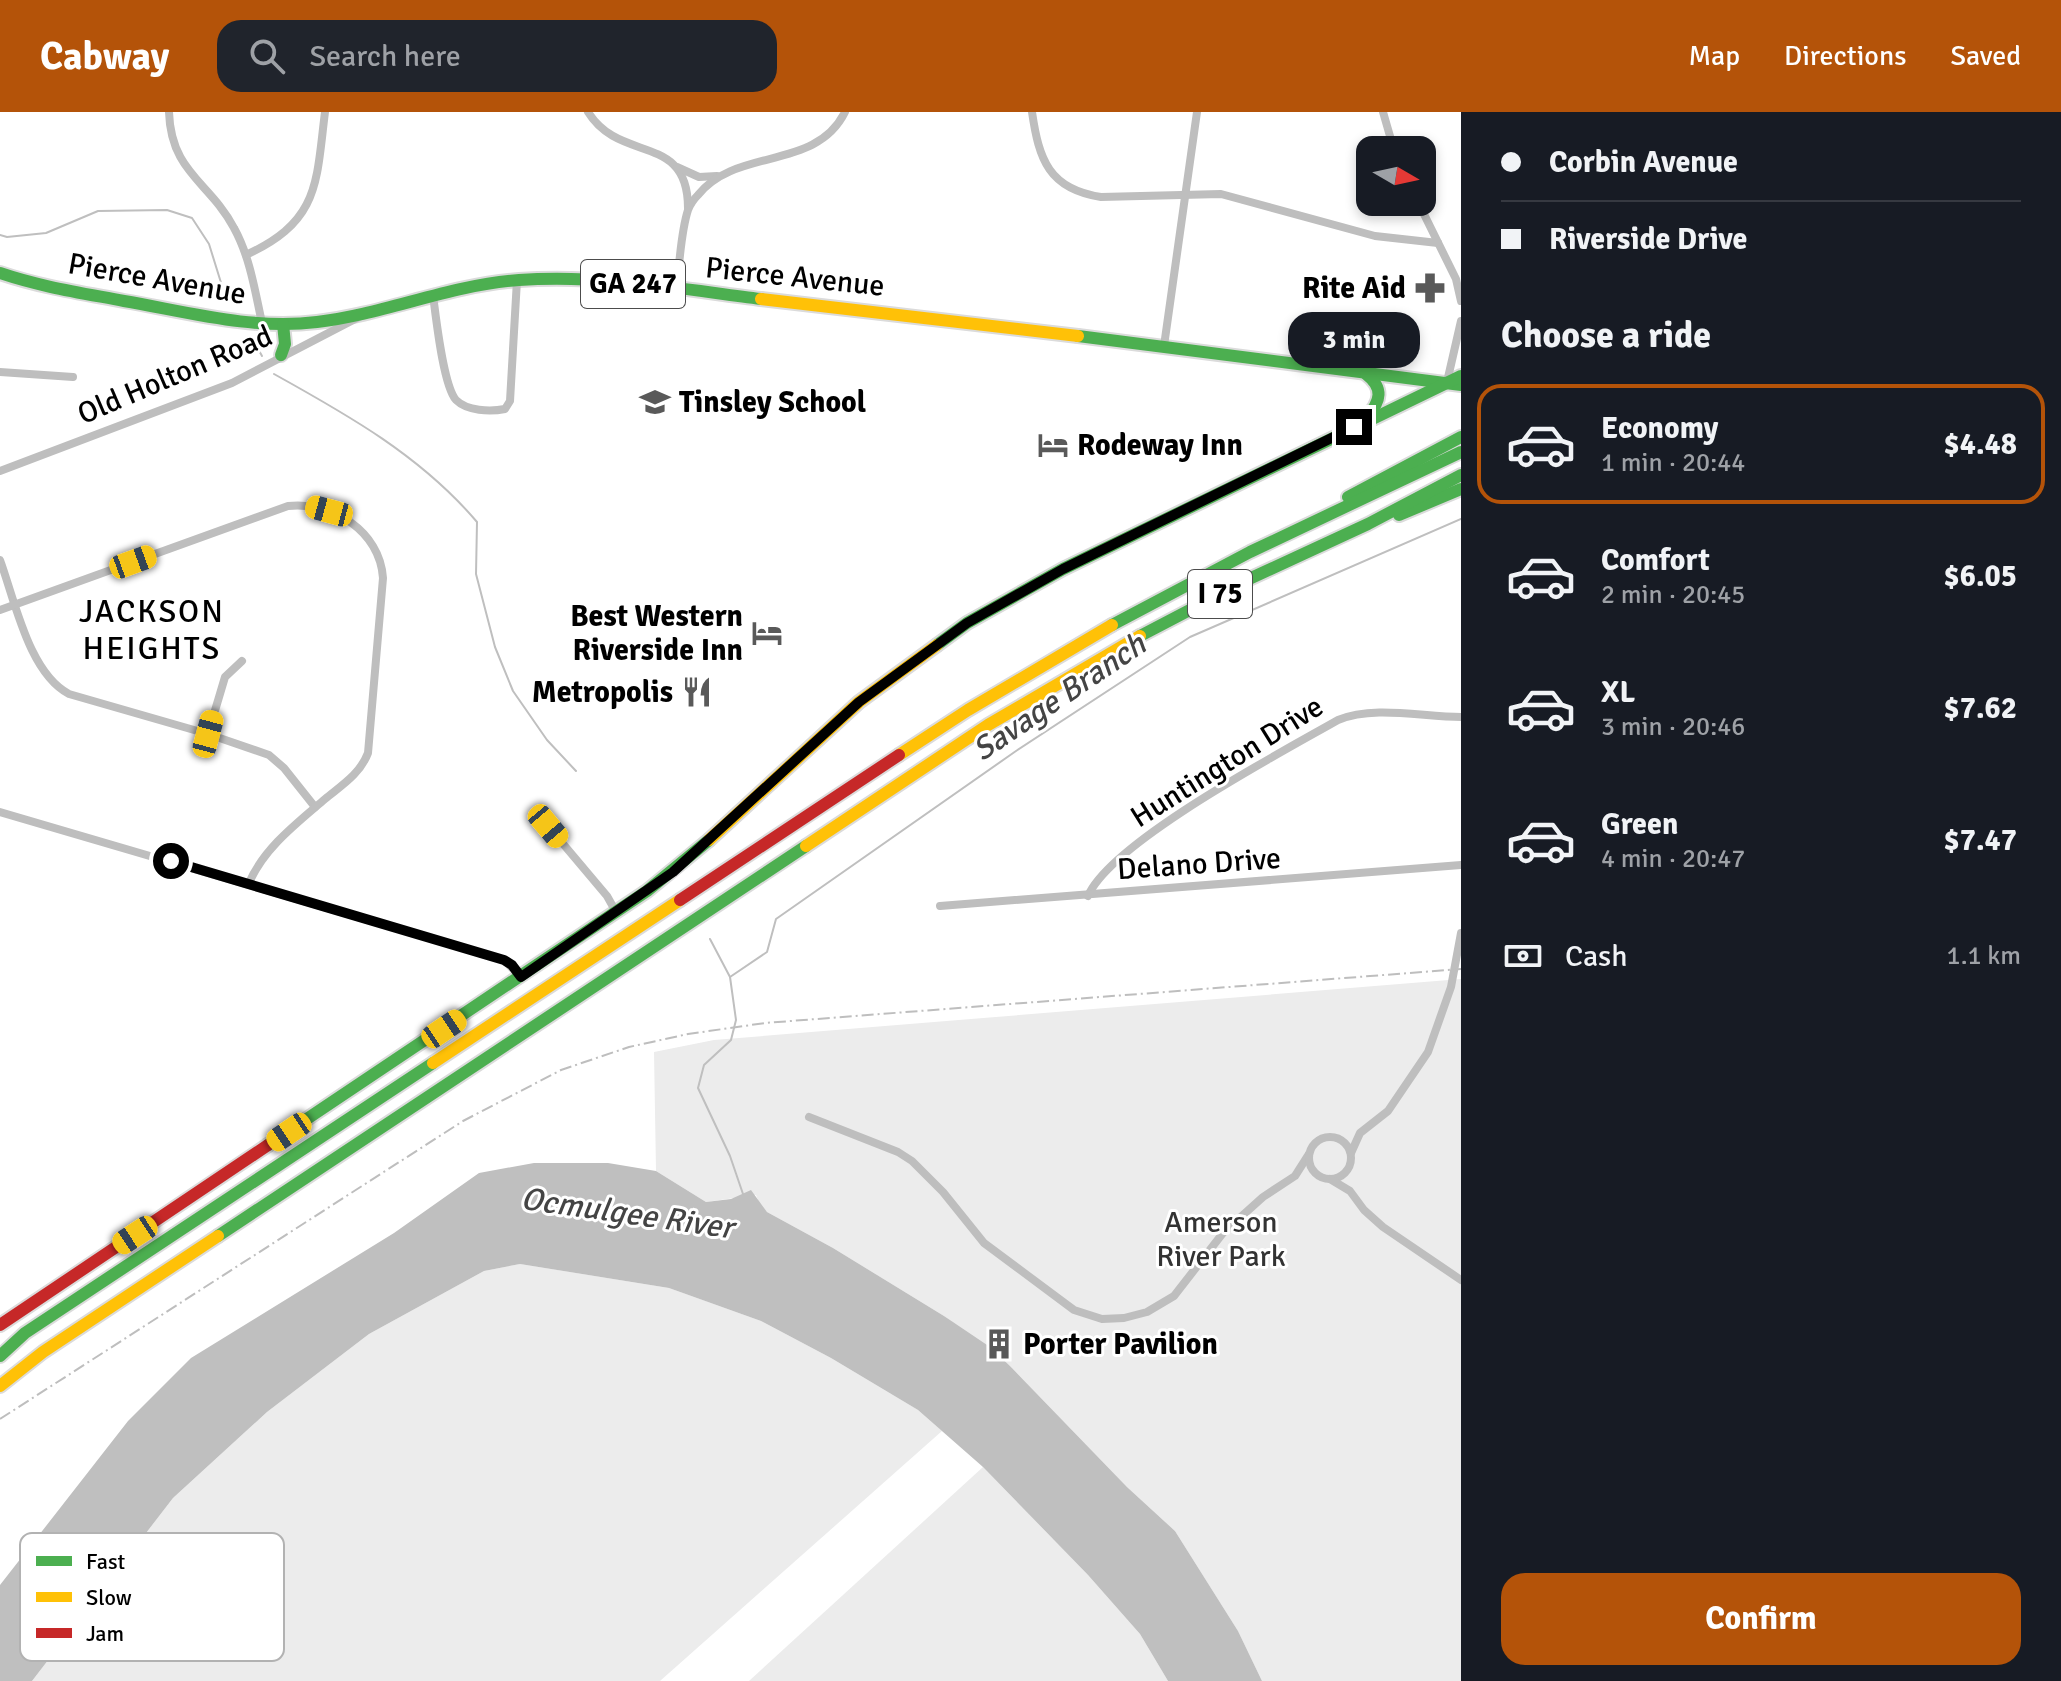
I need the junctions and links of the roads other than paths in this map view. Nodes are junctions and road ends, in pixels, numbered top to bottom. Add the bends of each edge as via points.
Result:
1 (169, 112) edge
2 (325, 112) edge
3 (588, 112) edge
4 (845, 112) edge
5 (1032, 112) edge
6 (1197, 112) edge
7 (1383, 112) edge
8 (1390, 136) edge
9 (677, 167) junction
10 (717, 176) junction
11 (1187, 196) junction
12 (688, 208) junction
13 (1425, 216) edge
14 (1438, 243) junction
15 (246, 255) junction
16 (0, 273) edge
17 (517, 280) junction
18 (676, 290) junction
19 (433, 295) junction
20 (1461, 301) edge
21 (364, 314) junction
22 (1461, 321) edge
23 (262, 323) junction
24 (283, 324) junction
25 (1164, 346) junction
26 (281, 355) junction
27 (0, 372) edge
28 (1364, 372) junction
29 (1461, 376) edge
30 (73, 377) dead end
31 (1447, 382) junction
32 (1461, 388) edge
33 (1362, 423) junction
34 (1461, 437) edge
35 (1461, 452) edge
36 (0, 471) edge
37 (1461, 475) edge
38 (1461, 489) edge
39 (1368, 524) junction
40 (1287, 533) junction
41 (0, 560) edge
42 (16, 605) junction
43 (0, 610) edge
44 (242, 661) dead end
45 (1461, 717) edge
46 (208, 734) junction
47 (315, 807) junction
48 (0, 812) edge
49 (548, 826) dead end
50 (1461, 865) edge
51 (249, 883) junction
52 (1088, 896) junction
53 (940, 906) dead end
54 (616, 912) junction
55 (1461, 933) edge
56 (521, 977) junction
57 (809, 1117) dead end
58 (1360, 1133) junction
59 (1334, 1137) junction
60 (1351, 1153) junction
61 (1309, 1154) junction
62 (1349, 1168) junction
63 (1318, 1175) junction
64 (1295, 1176) junction
65 (1330, 1179) junction
66 (1350, 1191) junction
67 (1461, 1280) edge
68 (0, 1325) edge
69 (0, 1356) edge
70 (0, 1386) edge

1 - 15 street via 179,155 219,204
2 - 15 street via 310,200 289,229
3 - 9 street via 610,136 658,153
4 - 10 street via 808,148
5 - 11 street via 1044,162 1068,188 1101,197
6 - 11 street
7 - 8 street
9 - 10 street via 699,177
9 - 12 street
10 - 12 street
11 - 14 street via 1221,194 1375,236
11 - 25 street
12 - 18 street
13 - 14 street
14 - 20 street
15 - 23 street
16 - 23 main road, Pierce Avenue / GA 247 via 97,296
17 - 18 main road, Pierce Avenue / GA 247 via 577,279
17 - 19 main road, Pierce Avenue / GA 247
17 - 19 street via 510,401 497,411 464,406 451,392
18 - 25 main road, Pierce Avenue / GA 247
19 - 21 main road, Pierce Avenue / GA 247
21 - 24 main road, Pierce Avenue / GA 247
21 - 26 street, Old Holton Road
22 - 31 street
23 - 24 main road, Pierce Avenue / GA 247
24 - 26 main road
25 - 28 main road, Pierce Avenue / GA 247
26 - 36 street, Old Holton Road via 232,383
27 - 30 street
28 - 31 main road, Pierce Avenue / GA 247
28 - 33 main road via 1381,394
29 - 31 main road
31 - 32 main road, Pierce Avenue / GA 247
31 - 33 main road
33 - 54 main road via 1063,569 967,623 859,702 688,859
34 - 40 main road
35 - 40 main road, I 75
37 - 39 main road, I 75
38 - 39 main road
39 - 70 main road, I 75 via 1156,627 988,725 43,1352
40 - 69 main road, I 75 via 1091,636 968,710 25,1333
41 - 42 street
42 - 43 street
42 - 46 street via 33,653 58,688
42 - 47 street via 276,508 303,504 348,519 372,543 382,565 372,722 364,762
44 - 46 street via 225,677
45 - 52 street, Huntington Drive via 1372,713 1338,720 1152,833 1093,884
46 - 47 street via 269,755
47 - 51 street via 267,853
48 - 51 street
49 - 54 street
50 - 52 street, Delano Drive
51 - 56 street via 504,960
52 - 53 street, Delano Drive
54 - 56 main road
55 - 58 street via 1451,987 1428,1052 1388,1111
56 - 68 main road
57 - 64 street via 912,1161 992,1249 1074,1310 1102,1319 1147,1312 1174,1296 1241,1215
58 - 59 street
58 - 60 street
59 - 60 street
59 - 61 street via 1318,1140
60 - 62 street
61 - 63 street
61 - 64 street
62 - 65 street
62 - 66 street
63 - 64 street
63 - 65 street
65 - 66 street
66 - 67 street via 1383,1227

